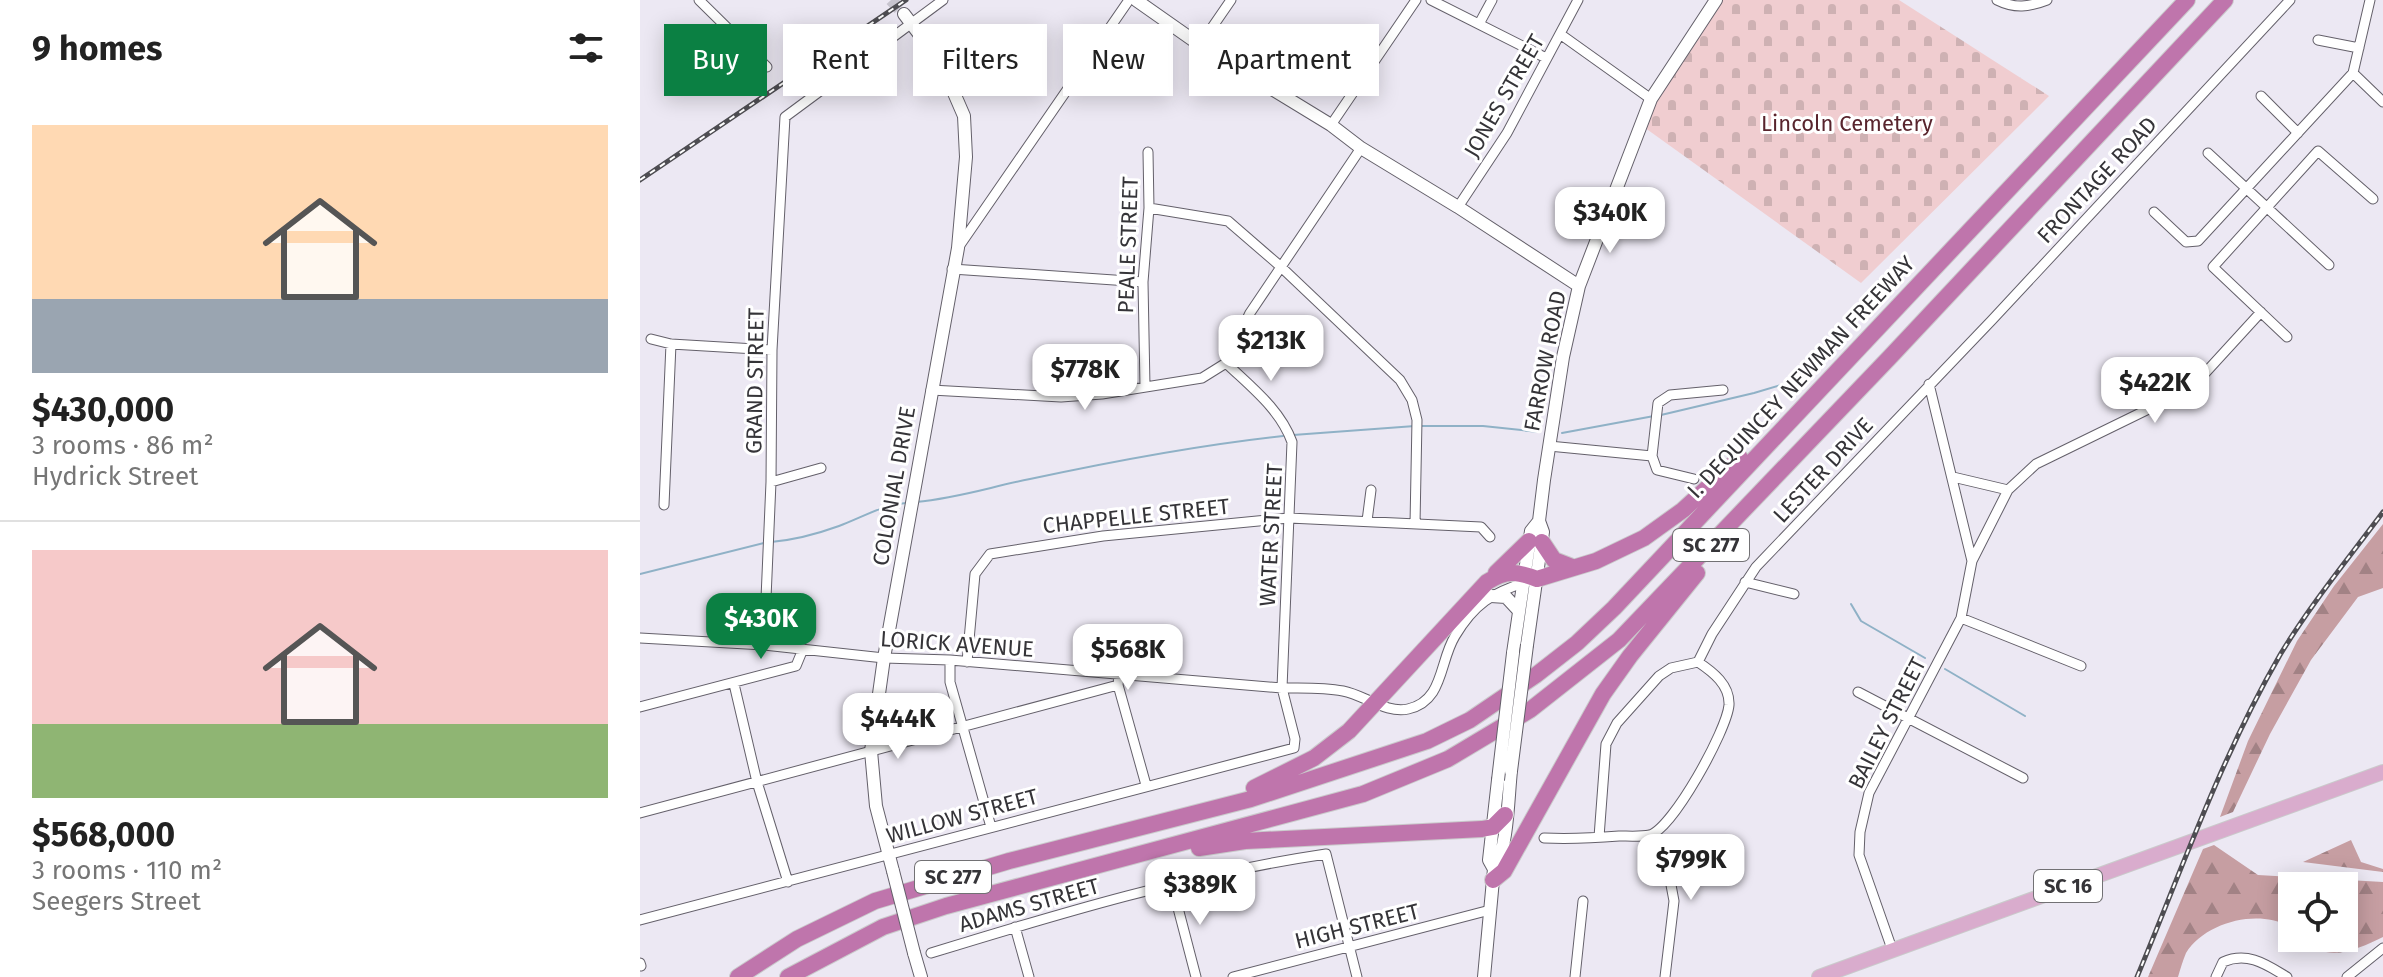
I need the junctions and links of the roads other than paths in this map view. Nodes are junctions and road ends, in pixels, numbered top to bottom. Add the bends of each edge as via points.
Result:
1 (699, 0) edge
2 (943, 0) edge
3 (1129, 0) edge
4 (1136, 0) edge
5 (1231, 0) edge
6 (1416, 0) edge
7 (1431, 0) edge
8 (1492, 0) edge
9 (1578, 0) edge
10 (1716, 0) edge
11 (1997, 0) edge
12 (2047, 0) edge
13 (2187, 0) edge
14 (2225, 0) edge
15 (2290, 0) edge
16 (2370, 0) edge
17 (908, 18) junction
18 (723, 24) edge
19 (1214, 24) edge
20 (1479, 24) junction
21 (1560, 34) junction
22 (1189, 37) edge
23 (2318, 40) dead end
24 (2359, 48) junction
25 (1546, 58) junction
26 (2353, 73) junction
27 (1284, 96) edge
28 (2261, 96) dead end
29 (1651, 99) junction
30 (2383, 102) edge
31 (1331, 125) junction
32 (2298, 133) junction
33 (1361, 148) junction
34 (1148, 152) dead end
35 (2208, 153) dead end
36 (2246, 190) junction
37 (2373, 199) dead end
38 (2263, 205) junction
39 (1458, 207) junction
40 (1149, 208) junction
41 (2154, 212) dead end
42 (958, 248) junction
43 (2329, 265) dead end
44 (1280, 266) junction
45 (952, 269) junction
46 (1143, 282) junction
47 (1579, 286) junction
48 (2261, 312) junction
49 (2287, 337) dead end
50 (651, 339) dead end
51 (671, 344) junction
52 (772, 350) junction
53 (1226, 363) junction
54 (1929, 384) junction
55 (1145, 387) junction
56 (931, 390) junction
57 (1723, 390) dead end
58 (1812, 398) junction
59 (1818, 433) junction
60 (1549, 446) junction
61 (1652, 456) junction
62 (821, 468) dead end
63 (1953, 477) junction
64 (1694, 479) dead end
65 (771, 482) junction
66 (1371, 490) dead end
67 (2008, 490) junction
68 (664, 505) dead end
69 (1289, 518) junction
70 (1367, 521) junction
71 (1415, 524) junction
72 (1490, 537) dead end
73 (1535, 541) junction
74 (1972, 561) junction
75 (1572, 567) junction
76 (1528, 579) junction
77 (1745, 582) junction
78 (1489, 589) junction
79 (1794, 594) dead end
80 (1519, 611) junction
81 (1961, 618) junction
82 (640, 638) edge
83 (764, 645) junction
84 (803, 649) junction
85 (884, 658) junction
86 (950, 660) junction
87 (967, 662) junction
88 (1698, 662) junction
89 (2081, 666) dead end
90 (1119, 680) junction
91 (734, 684) junction
92 (1282, 688) junction
93 (1858, 692) dead end
94 (1377, 702) junction
95 (640, 707) edge
96 (1908, 719) junction
97 (961, 729) junction
98 (1294, 748) joint
99 (871, 751) junction
100 (2383, 772) edge
101 (2023, 778) dead end
102 (757, 782) junction
103 (1146, 785) junction
104 (1541, 803) junction
105 (1500, 811) junction
106 (640, 813) edge
107 (1185, 817) junction
108 (991, 827) junction
109 (1493, 827) junction
110 (1652, 835) junction
111 (1599, 837) junction
112 (1544, 838) dead end
113 (889, 855) junction
114 (1493, 875) junction
115 (1057, 876) junction
116 (788, 882) junction
117 (1172, 885) junction
118 (1583, 901) dead end
119 (1490, 910) junction
120 (640, 920) edge
121 (1015, 927) junction
122 (1349, 947) junction
123 (2383, 948) edge
124 (1892, 949) junction
125 (931, 953) dead end
126 (2273, 974) edge
127 (738, 977) edge
128 (788, 977) edge
129 (921, 977) edge
130 (1029, 977) edge
131 (1196, 977) edge
132 (1233, 977) edge
133 (1357, 977) edge
134 (1484, 977) edge
135 (1575, 977) edge
136 (1665, 977) edge
137 (1819, 977) edge
138 (2216, 977) edge
139 (2287, 977) edge
140 (2347, 977) edge

1 - 18 street
2 - 17 street
3 - 42 street
4 - 22 street
5 - 19 street
6 - 31 street
7 - 20 street
8 - 20 street
9 - 21 street, JONES STREET
10 - 29 street, FARROW ROAD
11 - 12 street via 2016,7
13 - 58 highway, I. DEQUINCEY NEWMAN FREEWAY / SC 277
14 - 59 highway, SC 277
15 - 54 street, FRONTAGE ROAD
16 - 24 street
17 - 42 street, COLONIAL DRIVE via 941,63 964,116
17 - 52 street, GRAND STREET via 785,117
20 - 25 street
21 - 25 street, JONES STREET
21 - 29 street
23 - 24 street
24 - 26 street
25 - 39 street, JONES STREET via 1507,133
26 - 30 street
26 - 32 street
27 - 31 street
28 - 32 street
29 - 47 street, FARROW ROAD
31 - 33 street
32 - 36 street
33 - 39 street
33 - 44 street
34 - 40 street, PEALE STREET
35 - 36 street
36 - 38 street
36 - 41 street via 2198,241 2186,242
37 - 38 street via 2318,151
38 - 43 street
38 - 48 street via 2213,267
39 - 47 street
40 - 44 street via 1228,221
40 - 46 street, PEALE STREET
42 - 45 street, COLONIAL DRIVE
44 - 53 street
44 - 71 street via 1400,380 1412,400 1417,420
45 - 46 street
45 - 56 street, COLONIAL DRIVE
46 - 55 street, PEALE STREET
47 - 60 street, FARROW ROAD
48 - 49 street
48 - 67 street, BAILEY STREET via 2196,383 2036,464
50 - 51 street
51 - 52 street
51 - 68 street
52 - 65 street, GRAND STREET
53 - 55 street via 1202,378
53 - 69 street, WATER STREET via 1287,428 1292,442
54 - 63 street, BAILEY STREET
54 - 77 street, LESTER DRIVE
55 - 56 street via 1061,397
56 - 85 street, COLONIAL DRIVE
57 - 61 street via 1670,395 1658,403
58 - 75 highway via 1660,527 1622,550
58 - 107 highway, I. DEQUINCEY NEWMAN FREEWAY / SC 277 via 1577,643 1470,720 1427,741
59 - 104 highway via 1630,656
59 - 115 highway, SC 277 via 1619,640 1487,738 1363,794
60 - 61 street
60 - 73 street, FARROW ROAD via 1539,521 1531,531
61 - 64 street via 1657,470
62 - 65 street
63 - 67 street
63 - 74 street, BAILEY STREET
65 - 83 street, GRAND STREET
66 - 70 street
67 - 74 street, BAILEY STREET
69 - 70 street, CHAPPELLE STREET
69 - 87 street, CHAPPELLE STREET via 1103,536 990,554 975,574
69 - 92 street, WATER STREET
70 - 71 street, CHAPPELLE STREET
71 - 72 street, CHAPPELLE STREET via 1481,527
73 - 75 highway via 1554,560
73 - 76 street, FARROW ROAD
73 - 78 highway
74 - 81 street, BAILEY STREET
75 - 76 highway
76 - 78 highway via 1508,572
76 - 80 street, FARROW ROAD
76 - 105 street, FARROW ROAD, bridge via 1527,645 1511,771
77 - 79 street
77 - 88 street
78 - 80 street
78 - 94 highway
78 - 94 street, LORICK AVENUE via 1454,636 1431,697 1399,710
80 - 105 street, FARROW ROAD, bridge via 1498,780
81 - 89 street
81 - 96 street, BAILEY STREET
82 - 83 street, LORICK AVENUE
83 - 84 street, LORICK AVENUE
84 - 85 street, LORICK AVENUE
84 - 91 street via 796,666
85 - 86 street, LORICK AVENUE
85 - 99 street, COLONIAL DRIVE
86 - 87 street, LORICK AVENUE
86 - 97 street
87 - 90 street, LORICK AVENUE
88 - 110 street via 1720,678 1728,694 1723,730 1703,767
88 - 111 street via 1659,676 1617,723 1606,744
90 - 92 street, LORICK AVENUE
90 - 97 street
90 - 103 street
91 - 95 street
91 - 102 street
92 - 94 street, LORICK AVENUE via 1344,691
92 - 98 street, WATER STREET
93 - 96 street
94 - 107 highway via 1314,758
96 - 101 street
96 - 124 street, BAILEY STREET via 1869,793 1860,832 1859,855
97 - 99 street
97 - 108 street
98 - 103 street, WILLOW STREET
99 - 102 street
99 - 113 street, COLONIAL DRIVE via 876,806
100 - 124 main road, SC 16
102 - 106 street
102 - 116 street
103 - 108 street, WILLOW STREET
104 - 105 highway via 1528,811
104 - 114 highway via 1504,871
105 - 109 highway
105 - 114 street, FARROW ROAD via 1499,862
107 - 127 highway, I. DEQUINCEY NEWMAN FREEWAY / SC 277 via 875,901 797,939
108 - 113 street, WILLOW STREET
109 - 114 street, FARROW ROAD
109 - 115 highway via 1245,841
110 - 111 street
110 - 136 street via 1674,901
111 - 112 street
113 - 116 street, WILLOW STREET
113 - 129 street, COLONIAL DRIVE, bridge
114 - 119 street, FARROW ROAD
115 - 128 highway, SC 277 via 883,927
116 - 120 street, WILLOW STREET
117 - 121 street, ADAMS STREET
117 - 122 street, ADAMS STREET via 1326,854
117 - 131 street
118 - 135 street
119 - 122 street, HIGH STREET
119 - 134 street, FARROW ROAD
121 - 125 street, ADAMS STREET
121 - 130 street
122 - 132 street, HIGH STREET
122 - 133 street
123 - 140 street
124 - 137 main road, SC 16
126 - 138 street via 2259,961 2236,958 2223,962
126 - 139 street

